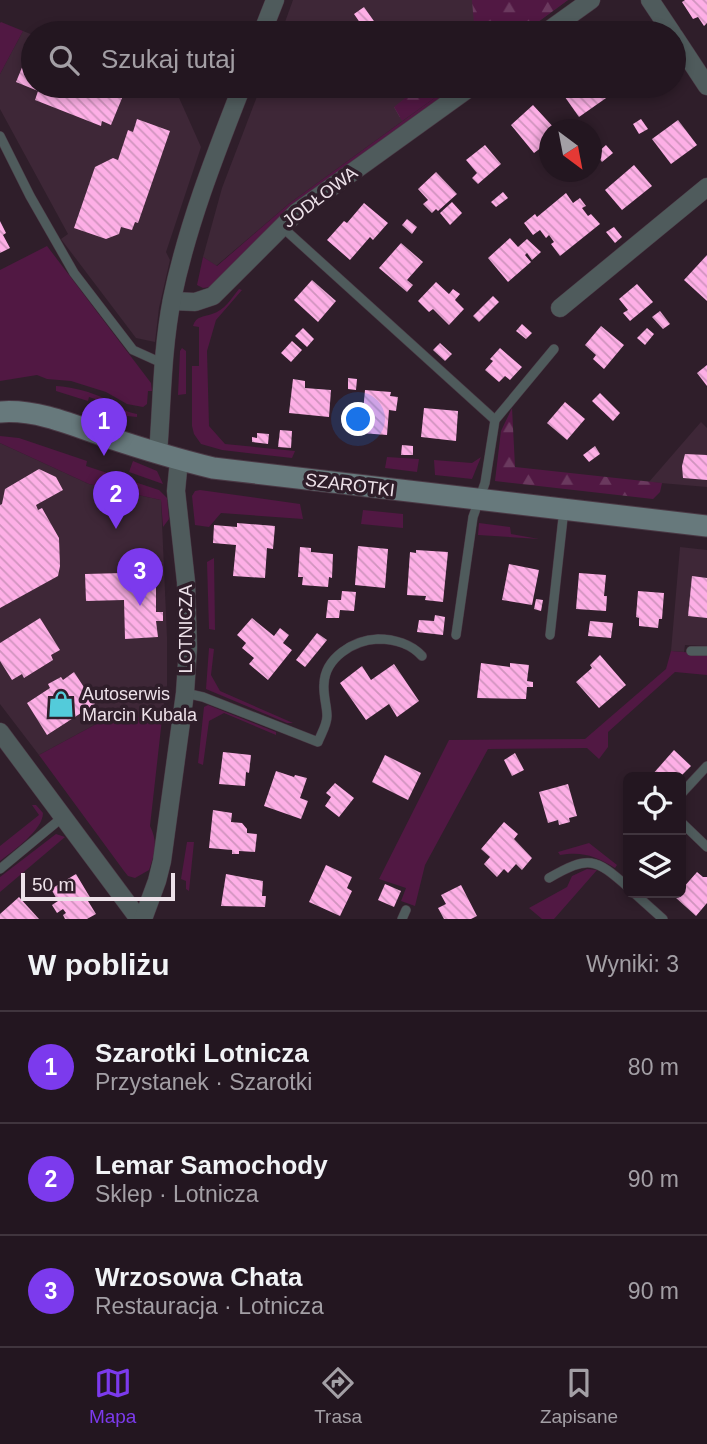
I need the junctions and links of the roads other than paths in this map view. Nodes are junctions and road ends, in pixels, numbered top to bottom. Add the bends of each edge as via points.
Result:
1 (275, 0) edge
2 (591, 0) edge
3 (650, 0) edge
4 (267, 21) edge
5 (562, 21) edge
6 (664, 21) edge
7 (686, 54) edge
8 (707, 86) edge
9 (238, 98) edge
10 (456, 98) edge
11 (0, 136) edge
12 (707, 187) edge
13 (281, 226) junction
14 (172, 301) junction
15 (560, 308) dead end
16 (554, 349) dead end
17 (164, 364) junction
18 (0, 412) edge
19 (495, 420) junction
20 (158, 454) junction
21 (179, 460) junction
22 (480, 500) junction
23 (564, 509) junction
24 (707, 526) edge
25 (456, 635) dead end
26 (550, 635) dead end
27 (691, 651) dead end
28 (707, 651) edge
29 (422, 656) dead end
30 (185, 693) junction
31 (0, 732) edge
32 (707, 766) edge
33 (686, 789) edge
34 (64, 816) junction
35 (686, 827) edge
36 (707, 847) edge
37 (0, 869) edge
38 (549, 878) dead end
39 (623, 882) edge
40 (640, 898) edge
41 (141, 919) edge
42 (663, 919) edge

1 - 4 street
2 - 5 street
3 - 6 street
7 - 8 street
9 - 14 street via 197,209
10 - 13 street, JODŁOWA
11 - 17 lane via 74,273 133,350
12 - 15 street
13 - 14 street, JODŁOWA via 213,296 195,302
13 - 19 lane
14 - 17 street
16 - 19 lane
17 - 20 street
18 - 20 street, SZAROTKI via 40,415
19 - 22 lane
20 - 21 street, SZAROTKI
21 - 22 street, SZAROTKI
21 - 30 street, LOTNICZA via 176,491 188,615
22 - 23 street, SZAROTKI
22 - 25 lane via 473,517
23 - 24 street, SZAROTKI
23 - 26 lane
27 - 28 lane
29 - 30 lane via 394,640 376,639 339,654 326,671 327,718 318,742
30 - 41 street, LOTNICZA via 162,861
31 - 34 street
32 - 33 lane
34 - 37 lane
34 - 41 street
35 - 36 lane
38 - 39 lane via 588,862 606,867
40 - 42 lane

